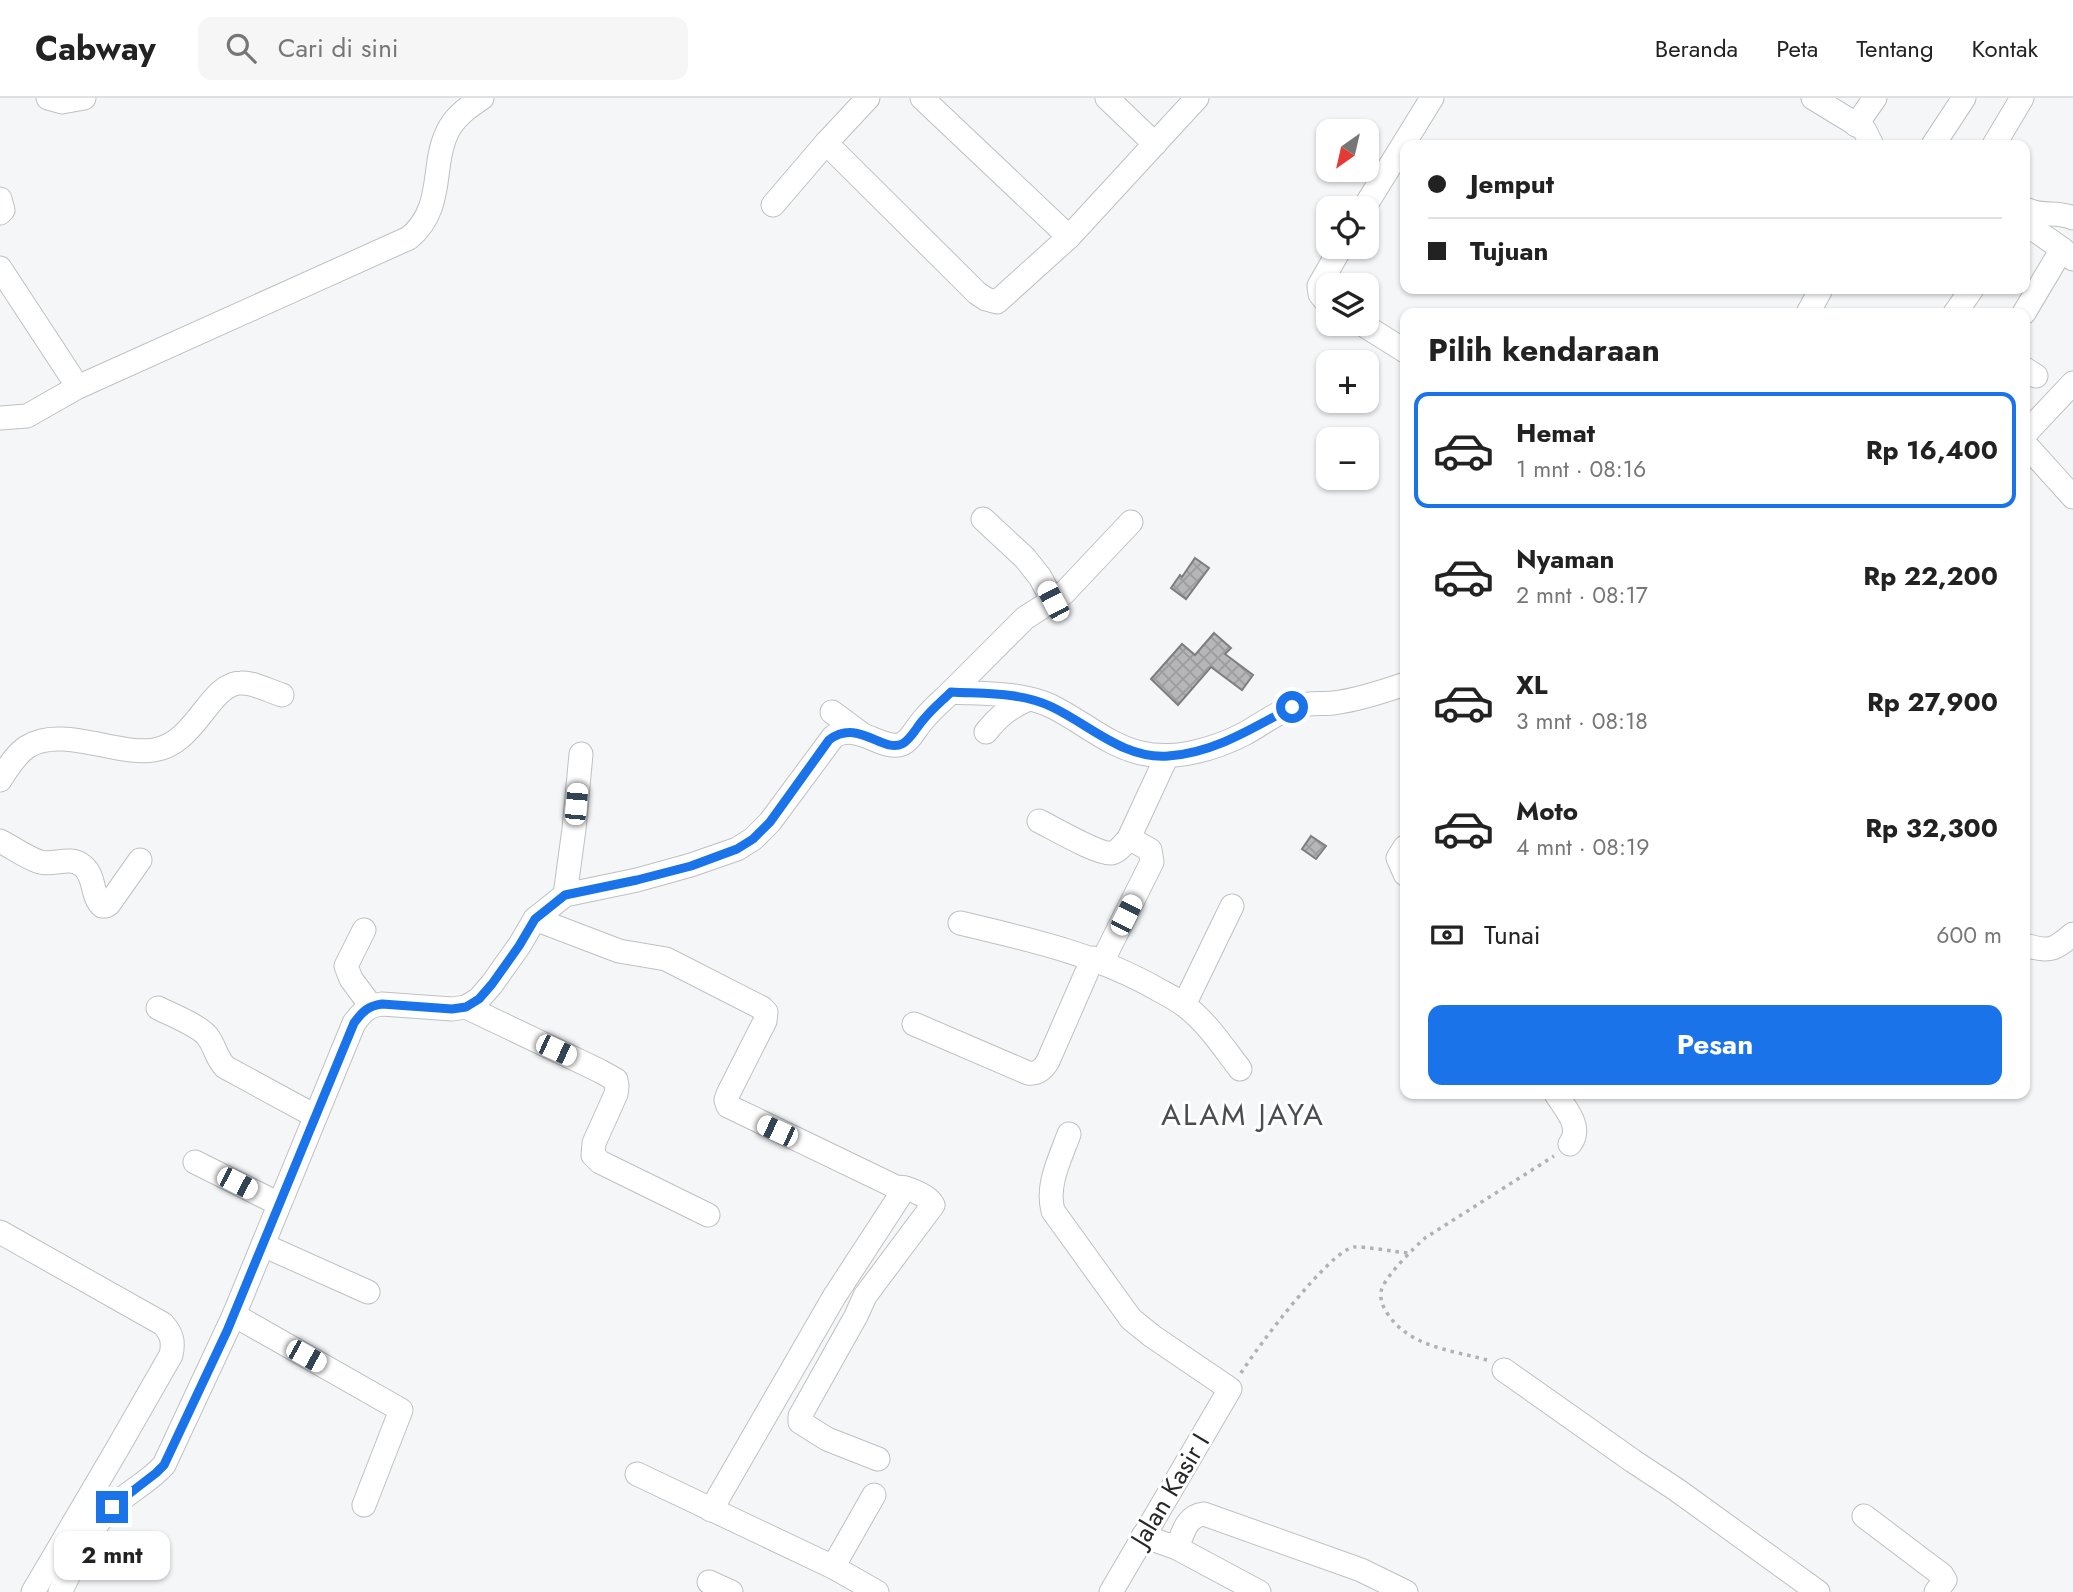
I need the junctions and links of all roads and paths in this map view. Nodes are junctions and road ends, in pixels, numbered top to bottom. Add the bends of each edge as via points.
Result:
1 (48, 98) edge
2 (84, 98) edge
3 (482, 98) edge
4 (868, 98) edge
5 (922, 98) edge
6 (1107, 98) edge
7 (1197, 98) edge
8 (1432, 98) edge
9 (1813, 98) edge
10 (1875, 98) edge
11 (1964, 98) edge
12 (2022, 98) edge
13 (1856, 125) junction
14 (1406, 140) edge
15 (1870, 140) edge
16 (1936, 140) edge
17 (1997, 140) edge
18 (827, 143) junction
19 (1155, 144) junction
20 (1400, 150) edge
21 (0, 184) edge
22 (0, 193) edge
23 (1371, 196) edge
24 (0, 199) edge
25 (773, 205) dead end
26 (0, 213) edge
27 (2030, 214) edge
28 (2072, 214) edge
29 (2030, 218) edge
30 (1069, 237) junction
31 (2067, 254) edge
32 (0, 268) edge
33 (2028, 308) edge
34 (1379, 335) edge
35 (1400, 348) edge
36 (2072, 385) edge
37 (78, 387) junction
38 (0, 418) edge
39 (2030, 429) edge
40 (2030, 450) edge
41 (2073, 497) edge
42 (983, 519) dead end
43 (1131, 522) dead end
44 (1053, 601) junction
45 (1400, 686) edge
46 (951, 692) junction
47 (282, 695) dead end
48 (1029, 699) junction
49 (832, 712) dead end
50 (986, 732) dead end
51 (863, 735) junction
52 (581, 754) dead end
53 (1167, 756) junction
54 (0, 780) edge
55 (1040, 821) dead end
56 (1129, 838) junction
57 (0, 841) edge
58 (140, 860) dead end
59 (565, 895) junction
60 (1232, 906) dead end
61 (535, 919) junction
62 (960, 923) dead end
63 (364, 930) dead end
64 (2073, 934) edge
65 (2030, 946) edge
66 (1098, 960) junction
67 (1184, 1005) junction
68 (371, 1006) junction
69 (466, 1007) junction
70 (159, 1008) dead end
71 (914, 1024) dead end
72 (1240, 1069) dead end
73 (1559, 1099) edge
74 (314, 1115) junction
75 (1069, 1134) dead end
76 (1570, 1144) joint
77 (195, 1162) dead end
78 (905, 1188) junction
79 (279, 1204) junction
80 (708, 1215) dead end
81 (0, 1232) edge
82 (263, 1245) junction
83 (1408, 1253) junction
84 (368, 1292) dead end
85 (234, 1315) junction
86 (1504, 1370) joint
87 (1230, 1389) junction
88 (878, 1459) dead end
89 (637, 1474) dead end
90 (874, 1495) dead end
91 (364, 1505) dead end
92 (711, 1510) junction
93 (1864, 1516) dead end
94 (1143, 1536) junction
95 (1177, 1548) junction
96 (833, 1567) junction
97 (709, 1582) dead end
98 (847, 1586) edge
99 (33, 1592) edge
100 (60, 1592) edge
101 (731, 1592) edge
102 (877, 1592) edge
103 (1111, 1592) edge
104 (1259, 1592) edge
105 (1406, 1592) edge
106 (1818, 1592) edge
107 (1936, 1592) edge

1 - 2 street via 62,102
3 - 37 street via 459,115 446,135 435,195 424,221 410,238
4 - 18 street
5 - 30 street
6 - 19 street
7 - 19 street
8 - 14 street
9 - 13 street
10 - 13 street
11 - 16 street
12 - 17 street
13 - 15 street
18 - 25 street
18 - 30 street via 986,299 997,302
19 - 30 street
20 - 23 street
21 - 22 street via 4,190
24 - 26 street
27 - 28 street
29 - 31 street
31 - 33 street
32 - 37 street
34 - 35 street
36 - 39 street
37 - 38 street via 27,416
40 - 41 street
42 - 44 street via 1024,558
43 - 44 street
44 - 46 street via 1025,618
45 - 53 street via 1359,698 1292,707 1242,735 1199,751
46 - 48 street
46 - 51 street via 904,743
47 - 54 street via 233,683 219,691 182,737 155,750 51,740 29,745
48 - 50 street via 1006,710
48 - 53 street via 1051,706 1105,740 1141,753
49 - 51 street
51 - 59 street via 842,733 829,740 770,822 737,849 691,866
52 - 59 street
53 - 56 street
55 - 56 street via 1098,851 1110,853
56 - 66 street via 1150,850 1152,862
57 - 58 street via 40,862 82,865 99,903 106,906
59 - 61 street
60 - 67 street
61 - 69 street via 492,984
61 - 78 street via 620,951 666,959 762,1008 765,1021 728,1094 728,1106
62 - 66 street
63 - 68 street via 346,966
64 - 65 street via 2052,949
66 - 67 street
66 - 71 street via 1048,1061 1035,1073
67 - 72 street
68 - 69 street
68 - 74 street via 354,1023
69 - 80 street via 616,1080 616,1094 593,1155
70 - 74 street via 206,1034 225,1067
73 - 76 street via 1576,1127
74 - 79 street
75 - 87 street via 1051,1185 1053,1212 1131,1319
76 - 83 path via 1443,1225
77 - 79 street
78 - 88 street via 933,1205 865,1296 800,1416 800,1422 827,1439
78 - 92 street via 834,1297
79 - 82 street
81 - 99 street via 163,1324 173,1339 171,1354
82 - 84 street
82 - 85 street
83 - 86 path via 1381,1290 1381,1303 1395,1324 1424,1343 1490,1361
83 - 87 path via 1353,1247 1335,1258 1297,1298
85 - 91 street via 401,1410
85 - 100 street via 164,1465 112,1507
86 - 106 street
87 - 94 street, Jalan Kasir I
89 - 92 street
90 - 96 street
92 - 96 street
93 - 107 street via 1942,1576 1944,1584
94 - 95 street
94 - 103 street, Jalan Kasir I
95 - 104 street
95 - 105 street via 1189,1520 1204,1514 1362,1570
96 - 98 street
97 - 101 street
98 - 102 street

